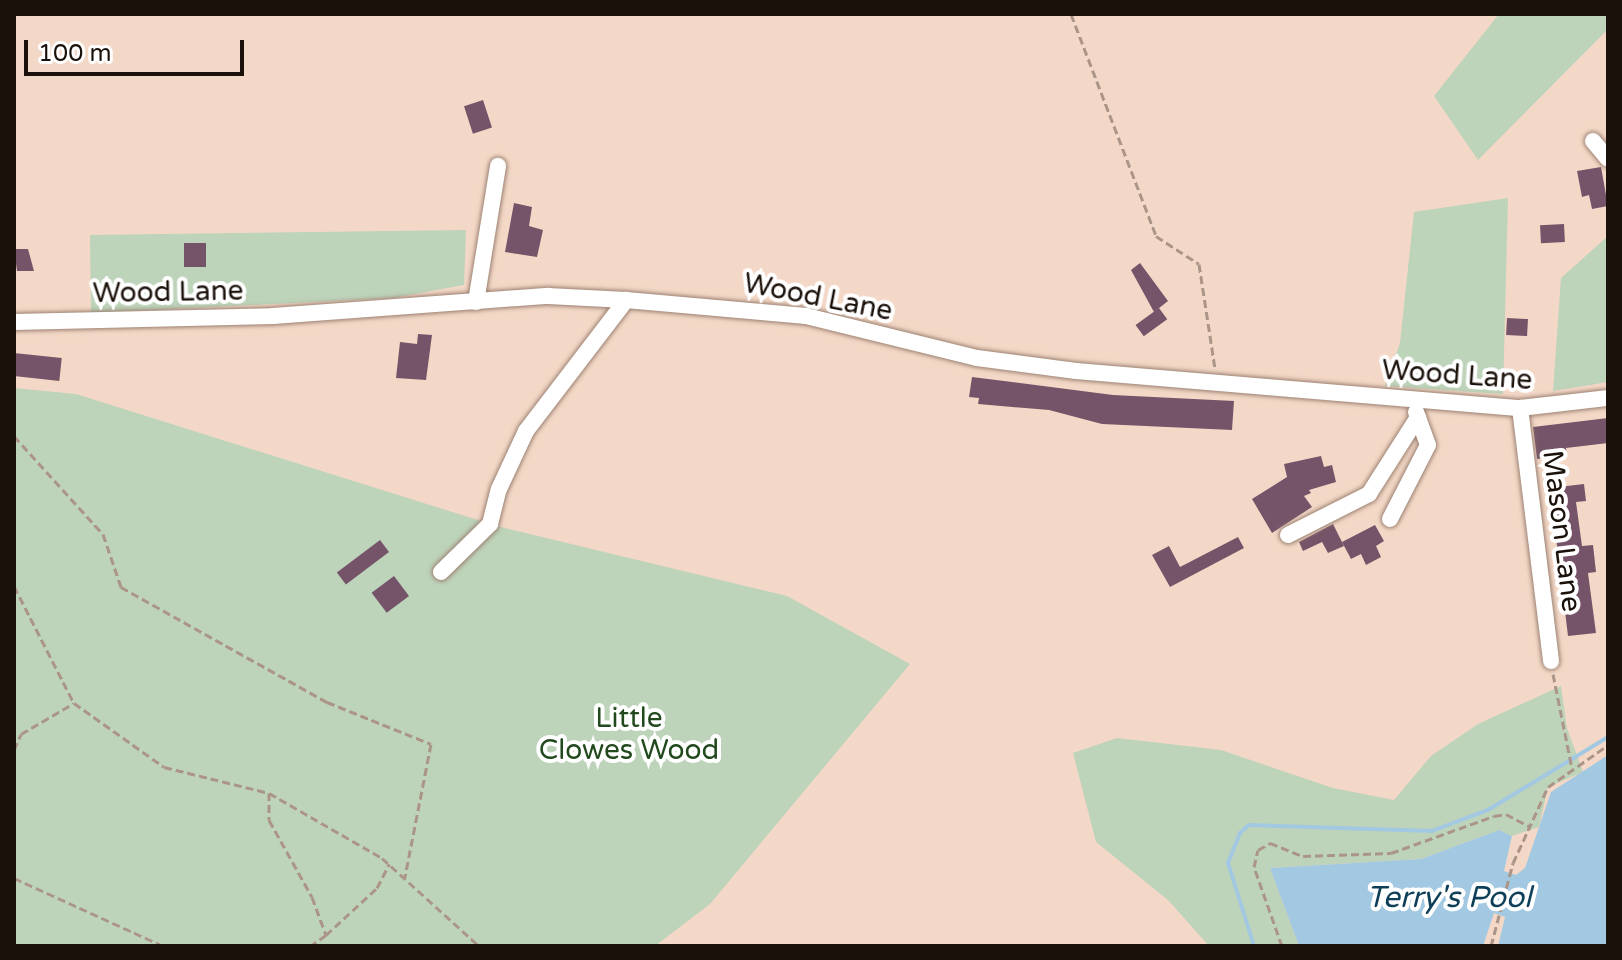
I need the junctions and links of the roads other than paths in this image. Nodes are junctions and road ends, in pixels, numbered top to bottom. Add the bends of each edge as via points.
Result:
1 (1593, 141) dead end
2 (1608, 159) edge
3 (498, 166) dead end
4 (626, 300) junction
5 (476, 302) junction
6 (14, 322) edge
7 (1608, 398) edge
8 (1412, 401) junction
9 (1520, 408) junction
10 (1418, 417) junction
11 (1390, 519) dead end
12 (1288, 535) dead end
13 (441, 572) dead end
14 (1551, 661) road end

1 - 2 street
3 - 5 street
4 - 5 street, Wood Lane via 548,296
4 - 8 street, Wood Lane via 806,316 1009,364
4 - 13 street via 526,431 499,489 490,524
5 - 6 street, Wood Lane via 273,316
7 - 9 street, Wood Lane
8 - 9 street, Wood Lane
8 - 10 street
9 - 14 street, Mason Lane
10 - 11 street via 1428,445
10 - 12 street via 1369,494

